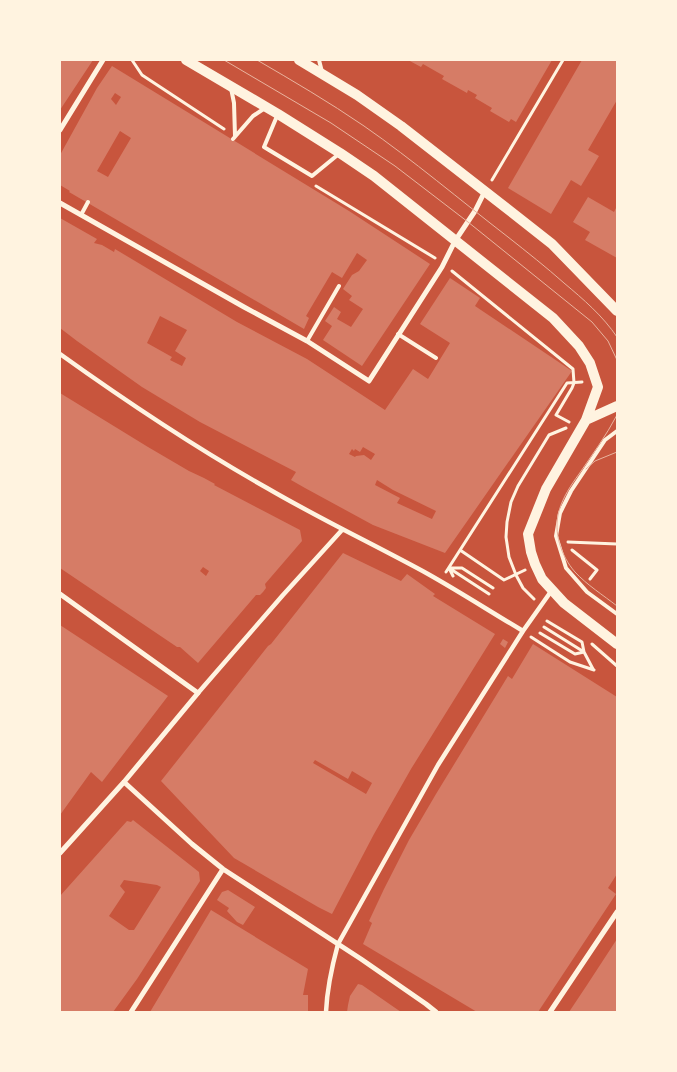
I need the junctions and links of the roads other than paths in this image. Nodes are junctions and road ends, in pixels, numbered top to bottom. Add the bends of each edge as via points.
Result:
1 (103, 60) edge
2 (186, 60) edge
3 (299, 60) edge
4 (319, 60) edge
5 (322, 74) junction
6 (231, 86) junction
7 (266, 107) junction
8 (278, 114) junction
9 (60, 130) edge
10 (340, 153) junction
11 (485, 191) junction
12 (88, 202) dead end
13 (60, 203) edge
14 (81, 215) junction
15 (455, 241) junction
16 (340, 286) dead end
17 (617, 311) edge
18 (398, 334) junction
19 (307, 341) junction
20 (60, 354) edge
21 (436, 358) dead end
22 (617, 406) edge
23 (586, 420) junction
24 (617, 431) edge
25 (342, 530) junction
26 (552, 590) junction
27 (60, 594) edge
28 (617, 614) edge
29 (523, 631) junction
30 (617, 644) edge
31 (198, 693) junction
32 (124, 782) junction
33 (60, 853) edge
34 (223, 868) junction
35 (617, 912) edge
36 (338, 944) junction
37 (131, 1012) edge
38 (326, 1012) edge
39 (436, 1012) edge
40 (550, 1012) edge

1 - 9 street
2 - 6 main road
3 - 5 main road
4 - 5 lane
5 - 11 main road via 401,126
6 - 7 main road
6 - 7 lane via 234,137
7 - 8 main road
8 - 10 main road
8 - 10 lane via 264,147 312,176
10 - 15 main road
11 - 15 street
11 - 17 main road via 552,244
12 - 14 lane
13 - 14 street
14 - 19 street
15 - 18 street
15 - 23 main road via 553,318 579,346 590,363 598,387
16 - 19 lane
18 - 19 street via 369,380
18 - 21 lane
20 - 25 street via 169,429
22 - 23 main road
23 - 26 main road via 546,489 528,534 535,564
24 - 28 lane via 605,440 570,490 560,513 556,536 566,568 587,592
25 - 29 street via 440,581
25 - 31 street
26 - 29 street
26 - 30 main road
27 - 31 street
29 - 36 street via 438,765
31 - 32 street
32 - 33 street
32 - 34 street
34 - 36 street
34 - 37 street
35 - 40 street
36 - 38 street
36 - 39 street

